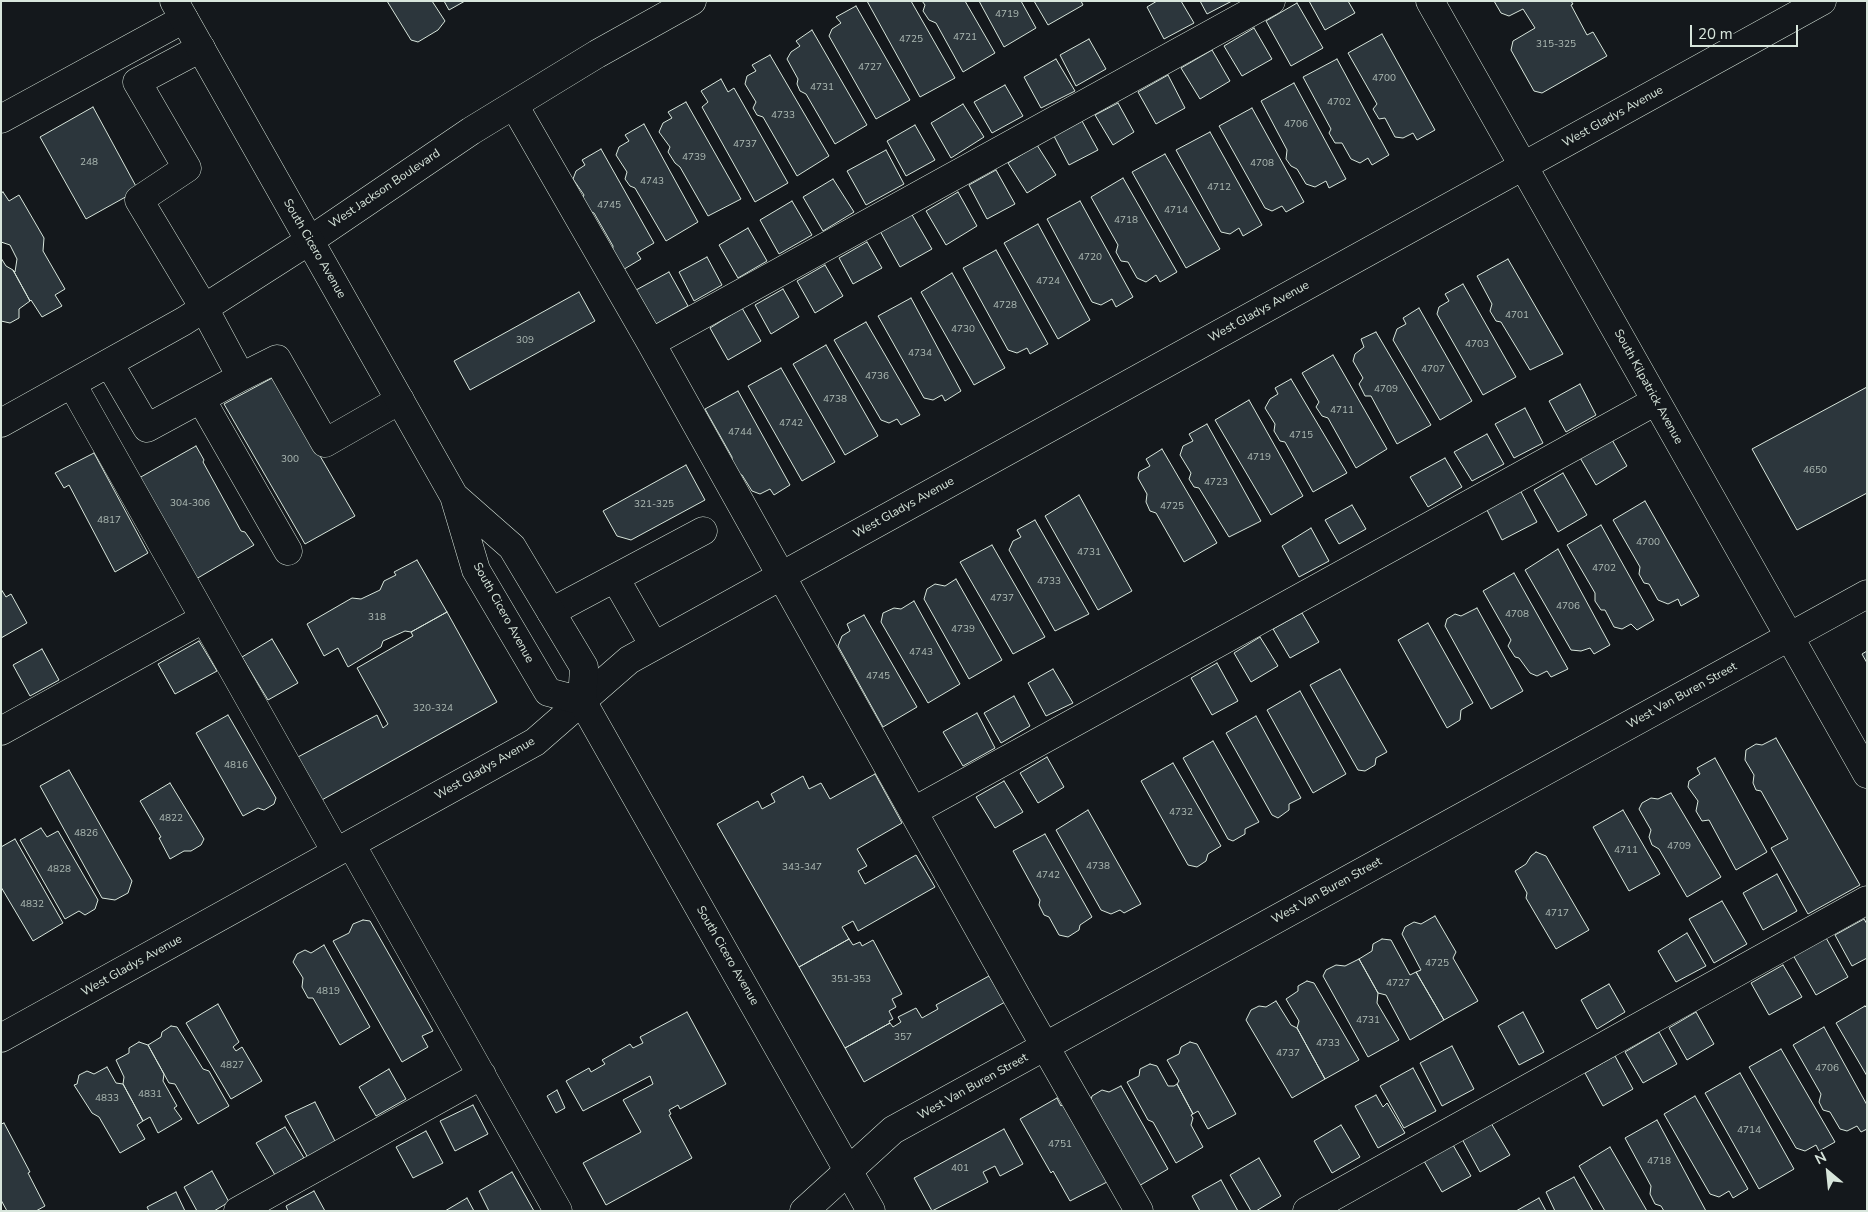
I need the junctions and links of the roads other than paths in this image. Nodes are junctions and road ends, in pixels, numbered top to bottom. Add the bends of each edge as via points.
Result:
1 (692, 1) edge
2 (1271, 1) edge
3 (1430, 1) edge
4 (1822, 1) edge
5 (179, 10) edge
6 (201, 48) junction
7 (514, 104) junction
8 (1, 119) edge
9 (1524, 166) junction
10 (310, 241) junction
11 (204, 308) junction
12 (651, 343) junction
13 (110, 363) junction
14 (241, 377) junction
15 (72, 384) junction
16 (201, 399) junction
17 (400, 400) junction
18 (1656, 401) junction
19 (1, 423) edge
20 (454, 496) junction
21 (703, 531) dead end
22 (288, 550) dead end
23 (782, 576) junction
24 (615, 578) junction
25 (1867, 594) edge
26 (551, 612) junction
27 (203, 619) junction
28 (1789, 637) junction
29 (654, 646) junction
30 (582, 701) junction
31 (1, 730) edge
32 (1867, 774) edge
33 (914, 812) junction
34 (344, 848) junction
35 (1867, 900) edge
36 (1, 1038) edge
37 (1045, 1047) junction
38 (482, 1075) junction
39 (849, 1171) junction
40 (238, 1211) edge
41 (558, 1211) edge
42 (804, 1211) edge
43 (871, 1211) edge
44 (1140, 1211) edge
45 (1307, 1211) edge

1 - 7 street, West Jackson Boulevard
2 - 12 street
3 - 9 street, South Kilpatrick Avenue
4 - 9 street, West Gladys Avenue
5 - 6 street, South Cicero Avenue
5 - 8 street
6 - 10 street, South Cicero Avenue
6 - 11 street via 137,82 187,168 139,200
7 - 10 street, West Jackson Boulevard
7 - 12 street
9 - 18 street, South Kilpatrick Avenue
9 - 23 street, West Gladys Avenue
10 - 11 street, West Jackson Boulevard
10 - 17 street, South Cicero Avenue
11 - 13 street, West Jackson Boulevard
11 - 14 street
12 - 23 street
13 - 15 street, West Jackson Boulevard
13 - 16 street via 147,428
14 - 16 street
14 - 17 street via 277,360 325,443
15 - 19 street, West Jackson Boulevard
15 - 27 street
16 - 22 street
17 - 20 street, South Cicero Avenue
18 - 28 street, South Kilpatrick Avenue
18 - 33 street
20 - 26 street, South Cicero Avenue via 512,548
20 - 30 street, South Cicero Avenue via 476,570 548,692
21 - 24 street
23 - 29 street, West Gladys Avenue
23 - 33 street
24 - 26 street
24 - 29 street
25 - 28 street, West Van Buren Street
26 - 30 street, South Cicero Avenue via 584,667
27 - 31 street
27 - 34 street
28 - 32 street, South Kilpatrick Avenue
28 - 37 street, West Van Buren Street
29 - 30 street, West Gladys Avenue via 629,660
30 - 34 street, West Gladys Avenue via 535,742
30 - 39 street, South Cicero Avenue
33 - 37 street
34 - 36 street, West Gladys Avenue
34 - 38 street
35 - 45 street
37 - 39 street, West Van Buren Street via 893,1130
37 - 44 street
38 - 40 street
38 - 41 street
39 - 42 street, West Van Buren Street
39 - 43 street, South Cicero Avenue

